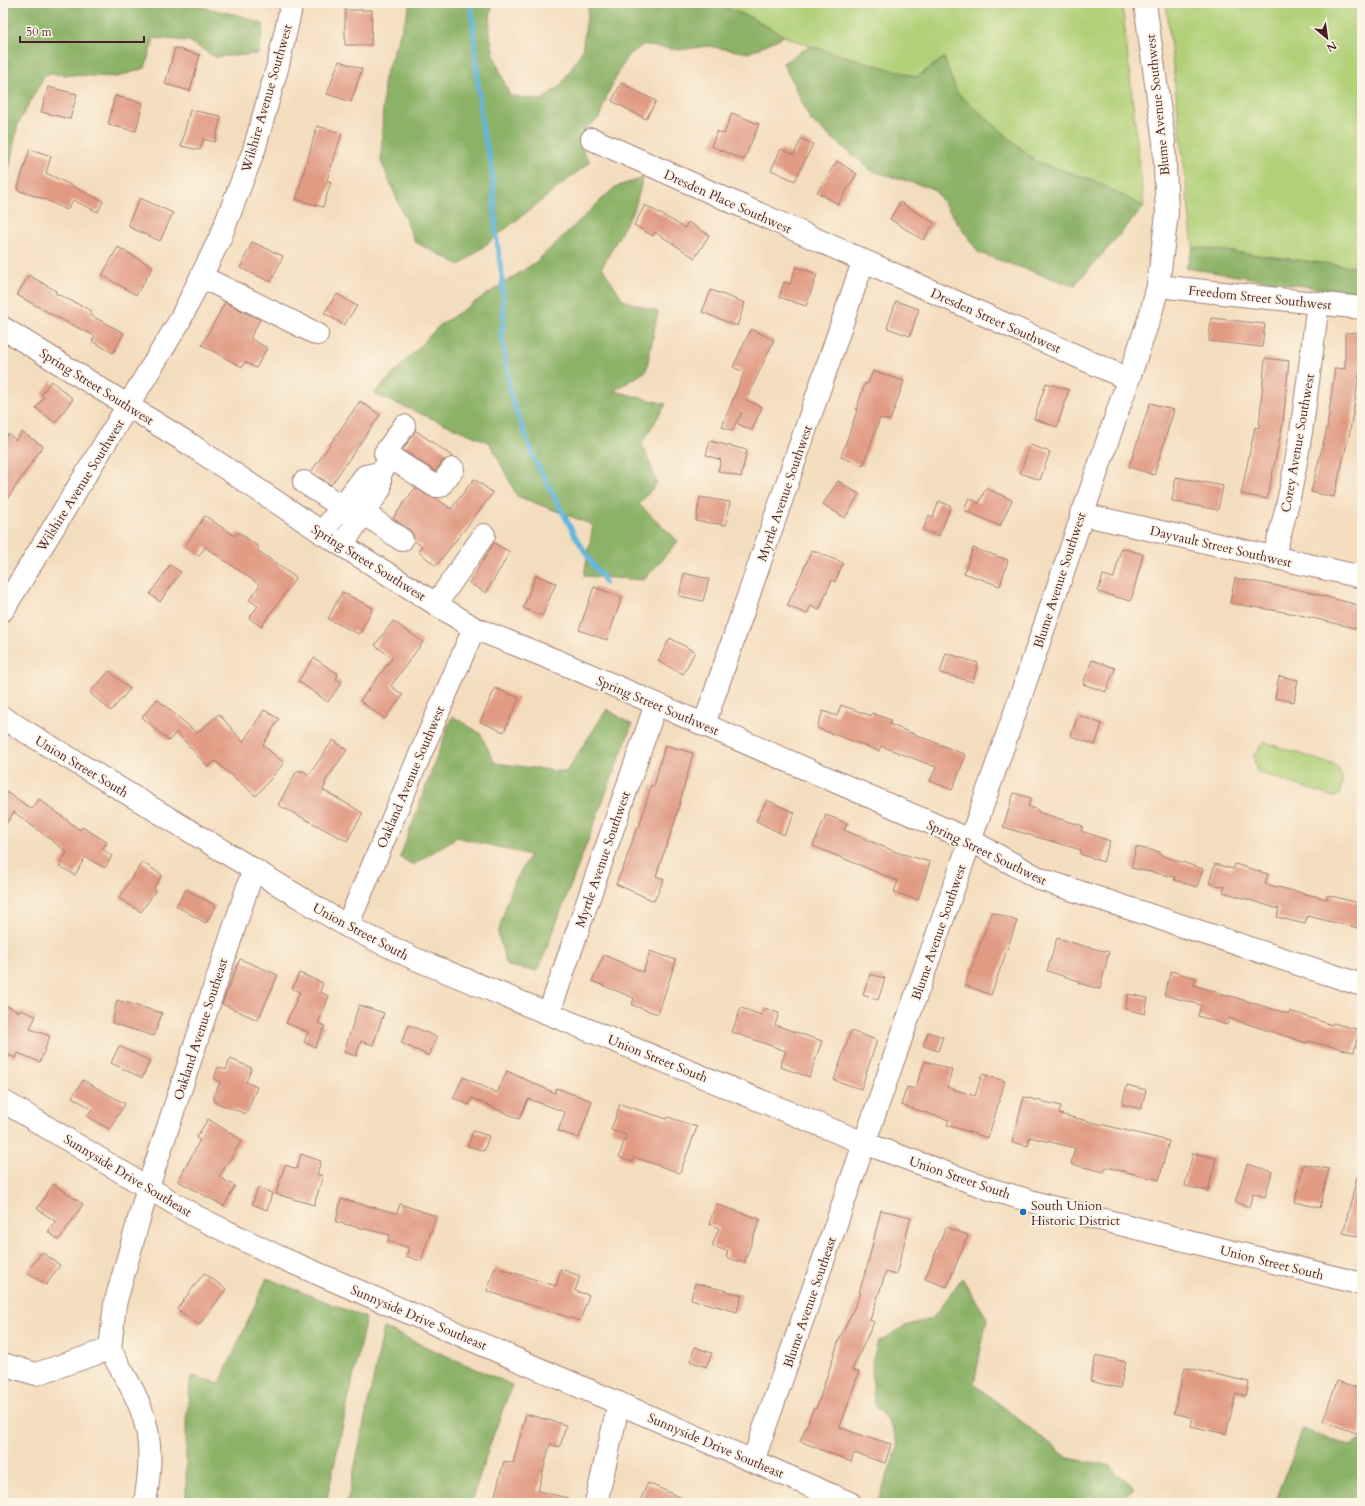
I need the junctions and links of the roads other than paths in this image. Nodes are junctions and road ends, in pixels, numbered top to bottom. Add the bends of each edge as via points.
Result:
1 (292, 3) edge
2 (1145, 3) edge
3 (592, 139) dead end
4 (864, 262) junction
5 (202, 277) junction
6 (1158, 286) junction
7 (1318, 303) junction
8 (1362, 308) edge
9 (3, 328) edge
10 (318, 334) dead end
11 (1128, 379) junction
12 (129, 406) junction
13 (404, 426) dead end
14 (386, 465) junction
15 (453, 469) dead end
16 (304, 482) dead end
17 (342, 507) junction
18 (364, 513) junction
19 (1081, 514) junction
20 (322, 533) junction
21 (484, 534) dead end
22 (402, 540) dead end
23 (342, 545) junction
24 (1273, 558) junction
25 (1362, 577) edge
26 (436, 604) junction
27 (3, 610) edge
28 (474, 628) junction
29 (656, 704) junction
30 (3, 718) edge
31 (704, 725) junction
32 (970, 840) junction
33 (253, 871) junction
34 (346, 926) junction
35 (1362, 985) edge
36 (548, 1013) junction
37 (3, 1101) edge
38 (864, 1143) junction
39 (148, 1187) junction
40 (1362, 1284) edge
41 (110, 1349) junction
42 (3, 1364) edge
43 (619, 1403) junction
44 (753, 1461) junction
45 (145, 1503) edge
46 (596, 1503) edge
47 (850, 1503) edge

1 - 5 street, Wilshire Avenue Southwest via 254,150
2 - 6 street, Blume Avenue Southwest via 1164,142 1167,214
3 - 4 street, Dresden Place Southwest
4 - 11 street, Dresden Street Southwest
4 - 31 street, Myrtle Avenue Southwest
5 - 10 street
5 - 12 street, Wilshire Avenue Southwest via 179,322
6 - 7 street, Freedom Street Southwest
6 - 11 street, Blume Avenue Southwest
7 - 8 street, Freedom Street Southwest
7 - 24 street, Corey Avenue Southwest via 1303,423
9 - 12 street, Spring Street Southwest
11 - 19 street, Blume Avenue Southwest
12 - 20 street, Spring Street Southwest
12 - 27 street, Wilshire Avenue Southwest
13 - 14 street via 385,453
14 - 15 street via 435,486 440,486
14 - 17 street via 366,476
14 - 18 street via 380,489
16 - 17 street
17 - 20 street
18 - 22 street
18 - 23 street
19 - 24 street, Dayvault Street Southwest
19 - 32 street, Blume Avenue Southwest
20 - 23 street, Spring Street Southwest
21 - 26 street
23 - 26 street, Spring Street Southwest
24 - 25 street, Dayvault Street Southwest
26 - 28 street, Spring Street Southwest
28 - 29 street, Spring Street Southwest
28 - 34 street, Oakland Avenue Southwest
29 - 31 street, Spring Street Southwest
29 - 36 street, Myrtle Avenue Southwest
30 - 33 street, Union Street South
31 - 32 street, Spring Street Southwest
32 - 35 street, Spring Street Southwest via 1040,879
32 - 38 street, Blume Avenue Southwest
33 - 34 street, Union Street South
33 - 39 street, Oakland Avenue Southeast
34 - 36 street, Union Street South via 413,958
36 - 38 street, Union Street South
37 - 39 street, Sunnyside Drive Southeast
38 - 40 street, Union Street South via 993,1190 1051,1207
38 - 44 street, Blume Avenue Southeast
39 - 41 street, Oakland Avenue Southeast via 115,1304
39 - 43 street, Sunnyside Drive Southeast via 197,1216 277,1256
41 - 42 street via 36,1374
41 - 45 street via 142,1412 150,1448 150,1474
43 - 44 street, Sunnyside Drive Southeast
43 - 46 street
44 - 47 street, Sunnyside Drive Southeast

